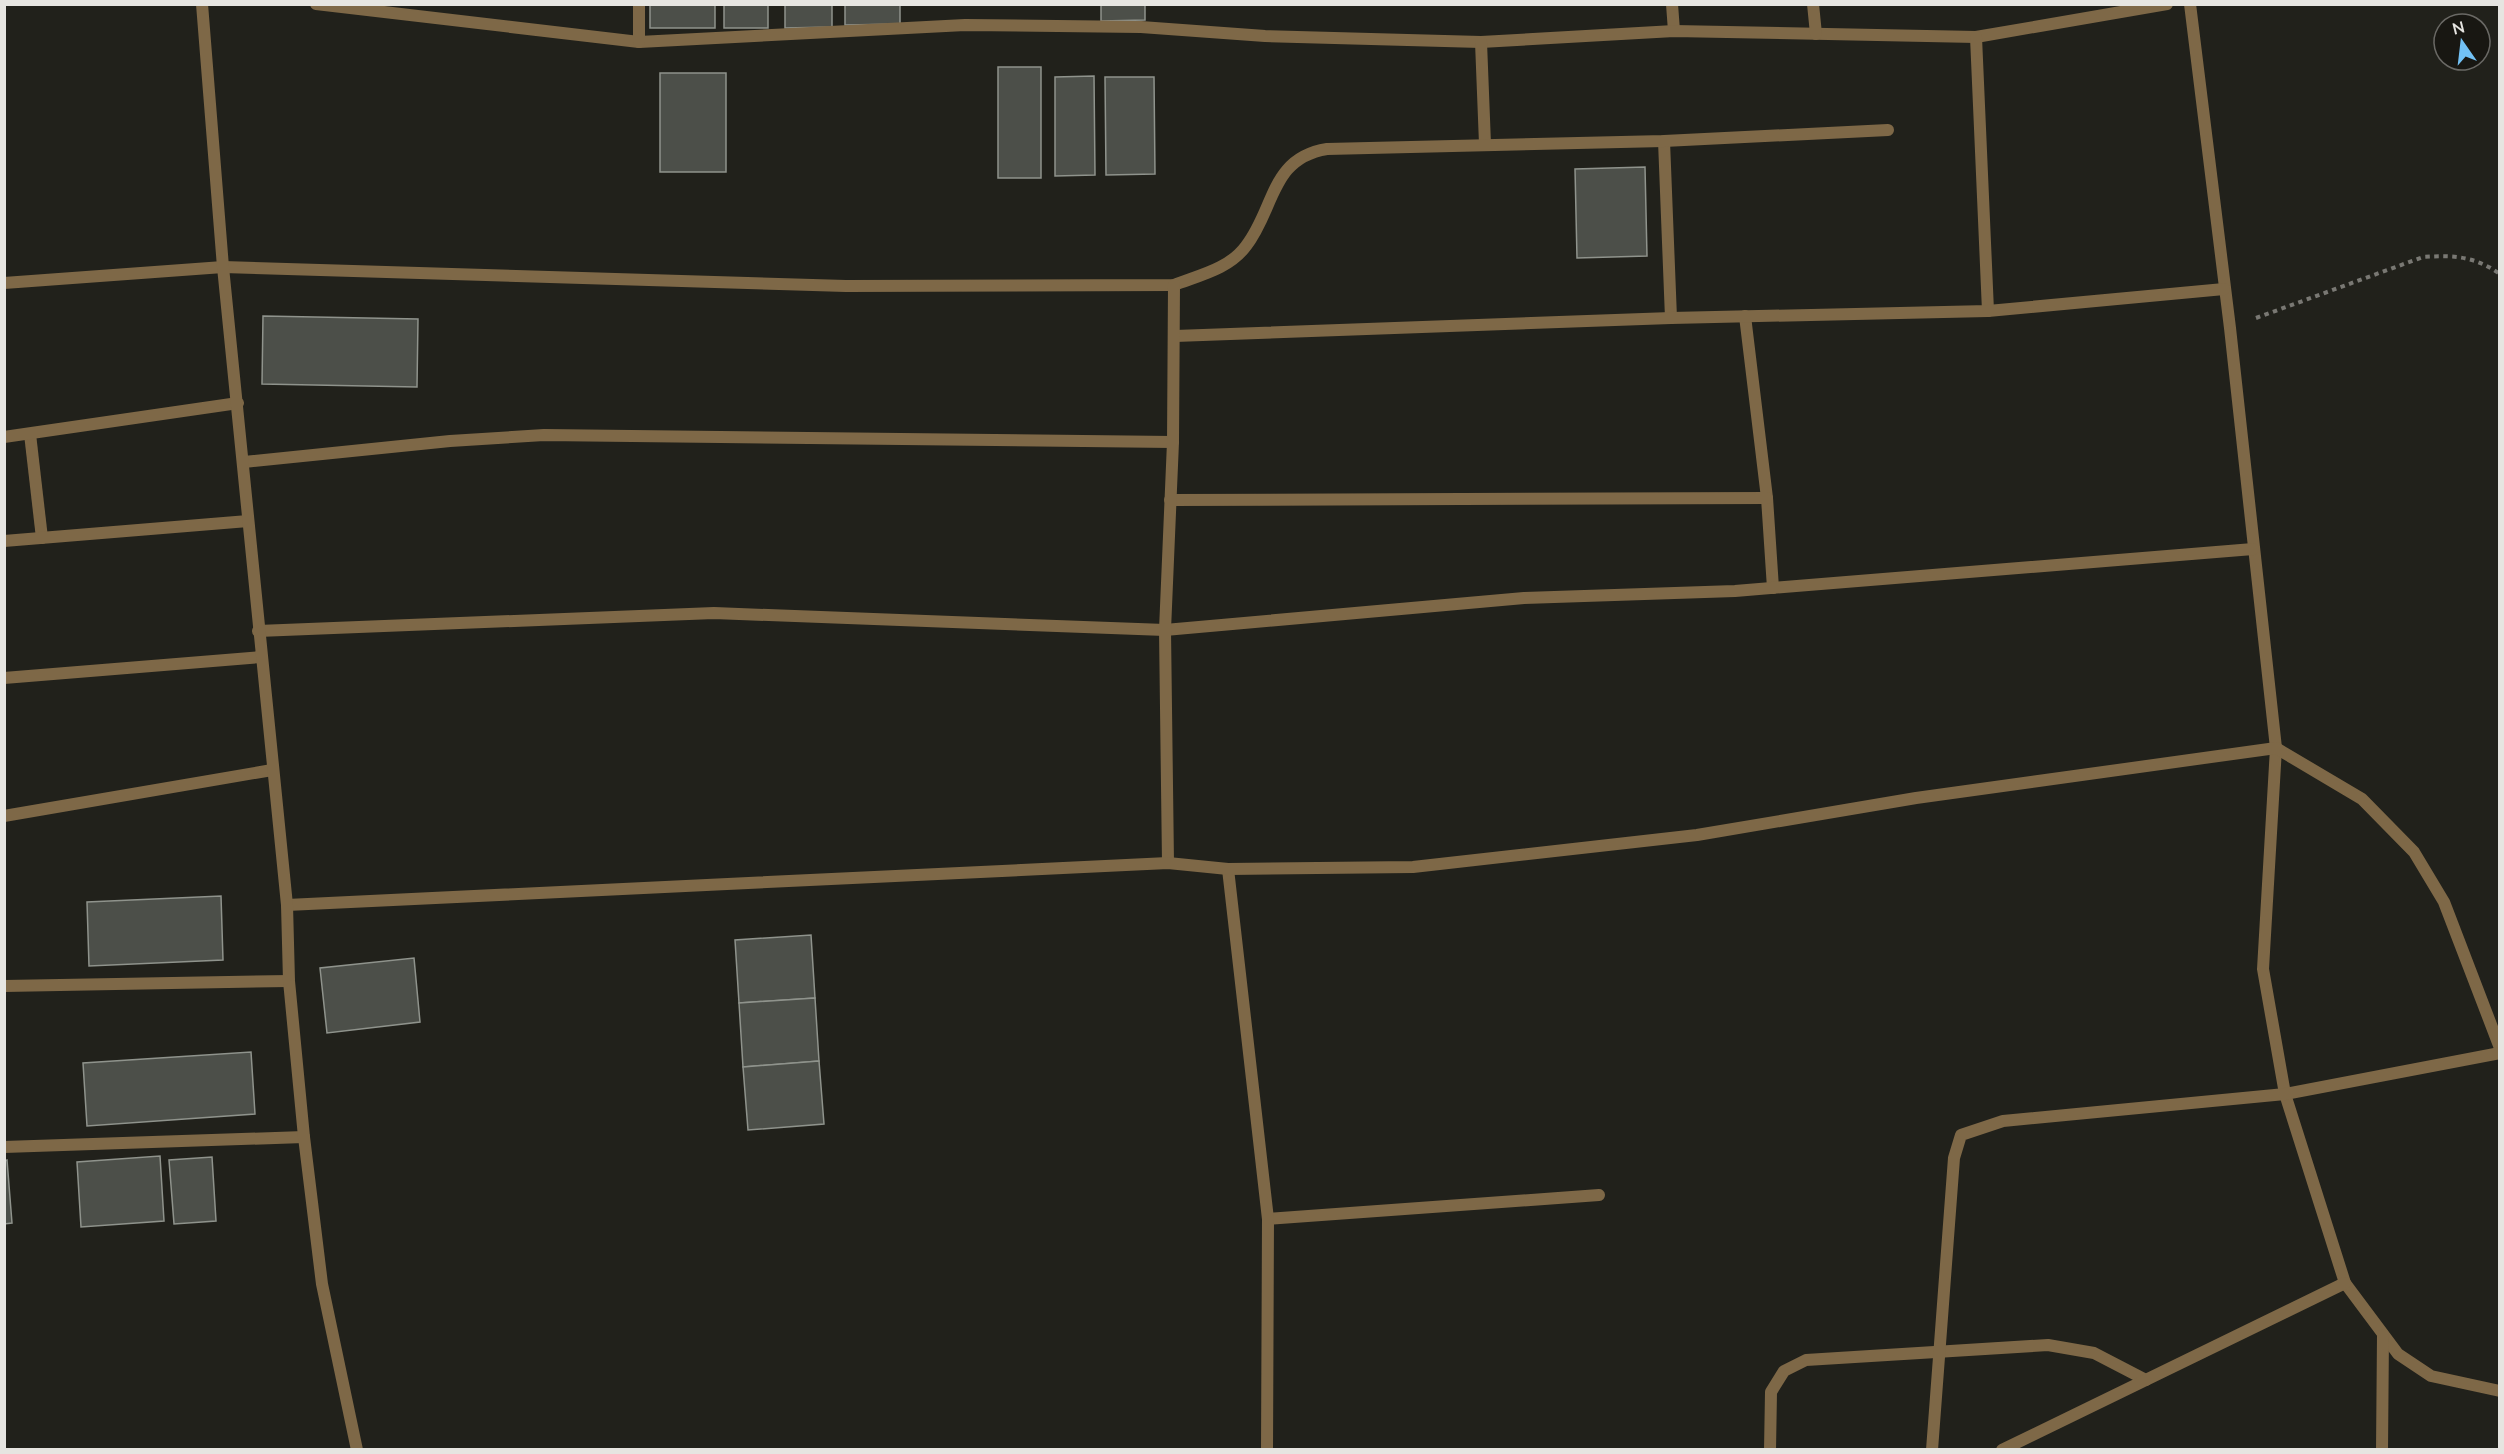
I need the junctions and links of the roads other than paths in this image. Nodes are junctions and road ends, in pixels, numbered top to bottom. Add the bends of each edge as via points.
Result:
1 (202, 4) edge
2 (316, 4) edge
3 (639, 4) edge
4 (1672, 4) edge
5 (1813, 4) edge
6 (2167, 4) edge
7 (2190, 4) edge
8 (1674, 31) junction
9 (1816, 34) junction
10 (1976, 37) junction
11 (639, 42) junction
12 (1481, 42) junction
13 (1888, 130) dead end
14 (1664, 141) junction
15 (1485, 144) junction
16 (223, 267) junction
17 (4, 283) edge
18 (1174, 285) junction
19 (2224, 289) junction
20 (1988, 311) junction
21 (1745, 316) junction
22 (1671, 318) junction
23 (1175, 336) junction
24 (238, 403) junction
25 (30, 434) junction
26 (4, 437) edge
27 (1173, 442) junction
28 (244, 462) junction
29 (1767, 498) junction
30 (1170, 500) junction
31 (248, 520) junction
32 (42, 538) junction
33 (4, 541) edge
34 (2253, 549) junction
35 (1773, 588) junction
36 (258, 630) junction
37 (1165, 630) junction
38 (261, 657) junction
39 (4, 678) edge
40 (2276, 748) junction
41 (272, 770) junction
42 (4, 816) edge
43 (1168, 863) junction
44 (1228, 868) junction
45 (287, 905) junction
46 (289, 981) junction
47 (4, 986) edge
48 (2499, 1048) edge
49 (2499, 1053) edge
50 (2285, 1094) junction
51 (304, 1137) junction
52 (4, 1147) edge
53 (1599, 1195) dead end
54 (1268, 1219) junction
55 (2345, 1283) junction
56 (2383, 1335) junction
57 (1939, 1353) junction
58 (2146, 1380) junction
59 (2499, 1391) edge
60 (357, 1449) edge
61 (1267, 1449) edge
62 (1770, 1449) edge
63 (1932, 1449) edge
64 (2002, 1449) edge
65 (2382, 1449) edge

1 - 16 street
2 - 11 street
3 - 11 street
4 - 8 street
5 - 9 street
6 - 10 street
7 - 19 street
8 - 9 street
8 - 12 street
9 - 10 street
10 - 20 street
11 - 12 street via 965,25 1141,27 1265,36
12 - 15 street
13 - 14 street
14 - 15 street
14 - 22 street
15 - 18 street via 1309,152 1293,162 1282,177 1246,246 1224,266
16 - 17 street
16 - 18 street via 846,286
16 - 24 street
18 - 23 street
19 - 20 street
19 - 34 street
20 - 21 street
21 - 22 street
21 - 29 street
22 - 23 street
23 - 27 street
24 - 25 street
24 - 28 street
25 - 26 street
25 - 32 street
27 - 28 street via 544,435
27 - 30 street
28 - 31 street
29 - 30 street
29 - 35 street
30 - 37 street
31 - 32 street
31 - 36 street
32 - 33 street
34 - 35 street
34 - 40 street
35 - 37 street via 1524,598
36 - 37 street via 714,613
36 - 38 street
37 - 43 street
38 - 39 street
38 - 41 street
40 - 44 street via 1916,798 1697,835 1413,867
40 - 48 street via 2362,799 2414,852 2444,902
40 - 50 street via 2263,969
41 - 42 street
41 - 45 street
43 - 44 street
43 - 45 street
44 - 54 street
45 - 46 street
46 - 47 street
46 - 51 street
49 - 50 street
50 - 55 street
50 - 57 street via 2002,1121 1961,1135 1954,1158
51 - 52 street
51 - 60 street via 322,1284
53 - 54 street
54 - 61 street
55 - 56 street
55 - 58 street
56 - 59 street via 2398,1354 2432,1376
56 - 65 street
57 - 58 street via 2048,1345 2094,1353
57 - 62 street via 1806,1360 1784,1371 1771,1392
57 - 63 street
58 - 64 street

